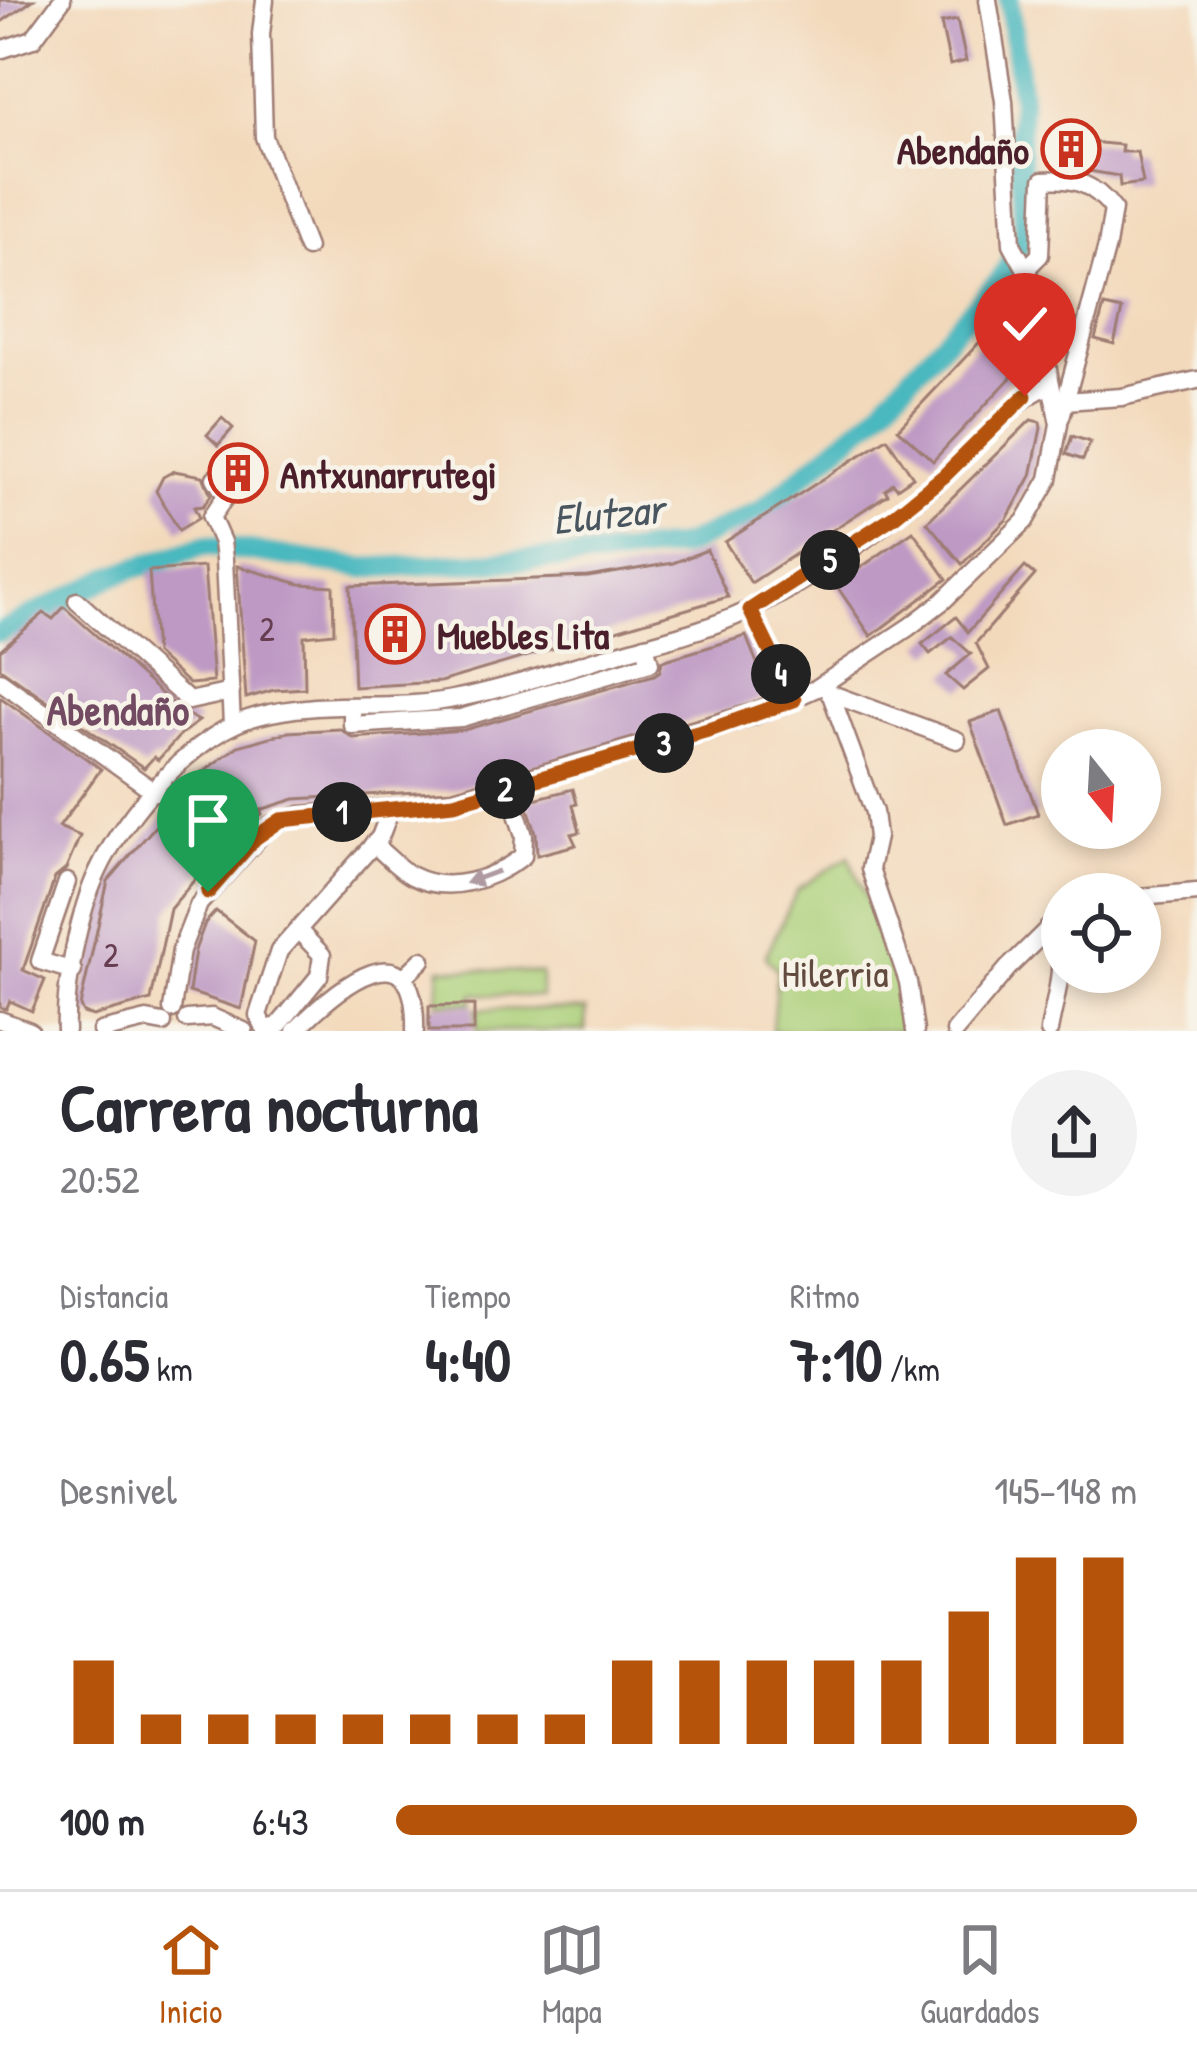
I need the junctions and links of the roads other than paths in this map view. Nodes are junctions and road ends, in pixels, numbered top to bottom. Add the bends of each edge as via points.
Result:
1 (62, 0) edge
2 (266, 0) edge
3 (988, 0) edge
4 (0, 50) edge
5 (307, 248) dead end
6 (1025, 266) junction
7 (1197, 380) edge
8 (1050, 385) junction
9 (1065, 401) junction
10 (1059, 424) junction
11 (215, 478) dead end
12 (77, 601) dead end
13 (750, 610) junction
14 (0, 681) edge
15 (827, 690) junction
16 (230, 692) junction
17 (794, 700) junction
18 (232, 725) junction
19 (957, 740) dead end
20 (509, 788) junction
21 (154, 792) junction
22 (390, 811) junction
23 (373, 844) junction
24 (67, 883) dead end
25 (1197, 892) edge
26 (1161, 895) edge
27 (298, 930) junction
28 (1041, 936) edge
29 (422, 960) dead end
30 (73, 970) junction
31 (404, 977) junction
32 (1055, 993) edge
33 (0, 1021) edge
34 (174, 1023) edge
35 (30, 1031) edge
36 (66, 1031) edge
37 (101, 1031) edge
38 (244, 1031) edge
39 (295, 1031) edge
40 (416, 1031) edge
41 (915, 1031) edge
42 (955, 1031) edge
43 (1049, 1031) edge

1 - 4 street via 33,39
2 - 5 street via 264,137
3 - 6 street via 1004,101 1012,244
6 - 8 street
6 - 9 street via 1040,255 1043,180 1096,187 1113,209
7 - 9 street
8 - 10 street
8 - 13 street via 1025,396 893,517
9 - 10 street
10 - 15 street via 1049,479 1025,521 944,601
11 - 16 street via 226,496 211,517 223,551
12 - 16 street via 189,700
13 - 17 street
13 - 18 street via 458,698 292,709
14 - 21 street
15 - 17 street
15 - 19 street
15 - 41 street via 874,812 870,869 908,982
16 - 18 street
17 - 20 street
18 - 21 street via 183,759
20 - 22 street
20 -> 23 street via 523,856 481,880 413,877
21 - 30 street via 98,872
22 - 23 street
22 - 34 street via 300,815 255,838 192,917
23 - 27 street
24 - 30 street via 40,961
25 - 26 street
27 - 27 street via 272,964 258,1015 265,1029 319,976 322,955
28 - 42 street
29 - 31 street
30 - 36 street
31 - 39 street via 362,977
31 - 40 street via 416,1001
32 - 43 street
33 - 35 street
34 - 37 street
34 - 38 street via 212,1017

